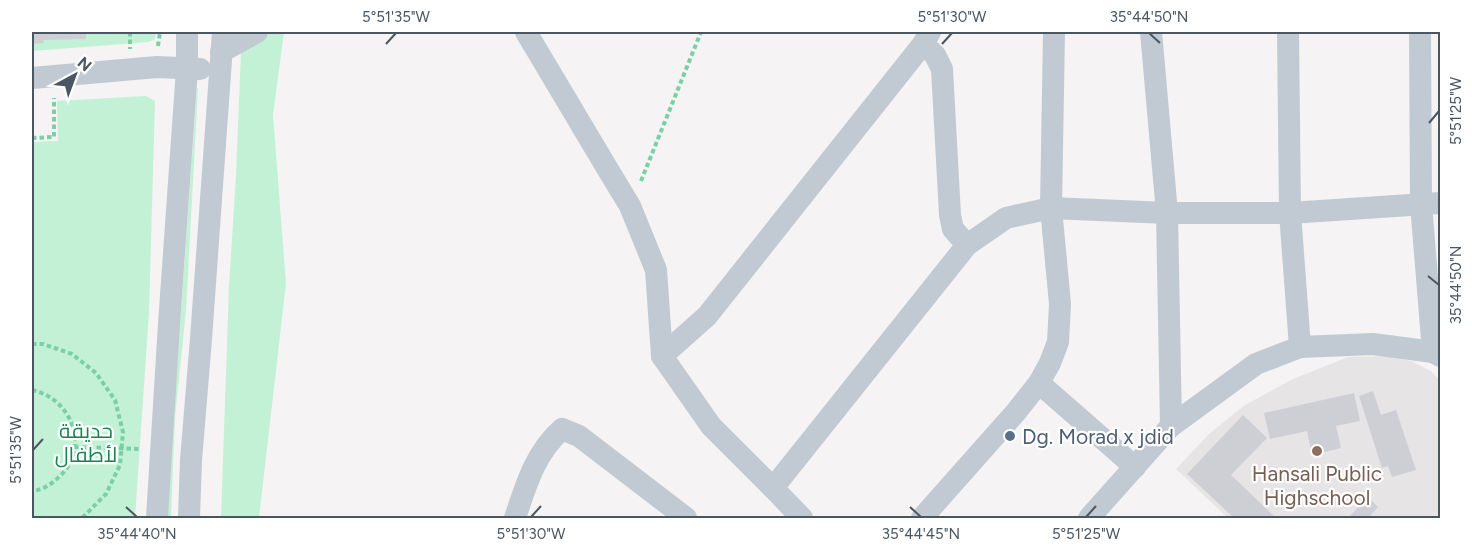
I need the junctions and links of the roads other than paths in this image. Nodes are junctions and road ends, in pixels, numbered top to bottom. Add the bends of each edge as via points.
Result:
1 (187, 32) edge
2 (257, 32) edge
3 (526, 32) edge
4 (1054, 32) edge
5 (1150, 32) edge
6 (1288, 32) edge
7 (1420, 32) edge
8 (927, 38) edge
9 (221, 51) edge
10 (187, 69) junction
11 (32, 78) edge
12 (1431, 203) edge
13 (1051, 208) junction
14 (1167, 213) junction
15 (1290, 213) junction
16 (967, 245) junction
17 (1300, 346) junction
18 (1437, 354) edge
19 (662, 356) junction
20 (1039, 383) junction
21 (1171, 426) junction
22 (1135, 467) junction
23 (773, 488) junction
24 (523, 514) edge
25 (800, 518) edge
26 (157, 519) edge
27 (189, 519) edge
28 (686, 519) edge
29 (922, 519) edge
30 (1089, 519) edge

1 - 10 street
2 - 9 street
3 - 19 street via 630,206 656,270
4 - 13 street
5 - 14 street
6 - 15 street
7 - 12 street
8 - 16 street via 942,69 950,215 953,229
8 - 19 street via 707,316
9 - 10 street
9 - 27 street
10 - 11 street via 157,67
10 - 26 street
12 - 15 street
12 - 18 street
13 - 14 street
13 - 16 street via 1006,218
13 - 20 street via 1060,324 1058,342
14 - 15 street
14 - 21 street
15 - 17 street
16 - 23 street
17 - 18 street via 1373,344
17 - 21 street via 1257,364
19 - 23 street via 711,426
20 - 22 street
20 - 29 street
21 - 22 street
22 - 30 street
23 - 25 street
24 - 28 street via 531,473 543,449 562,429 579,436

